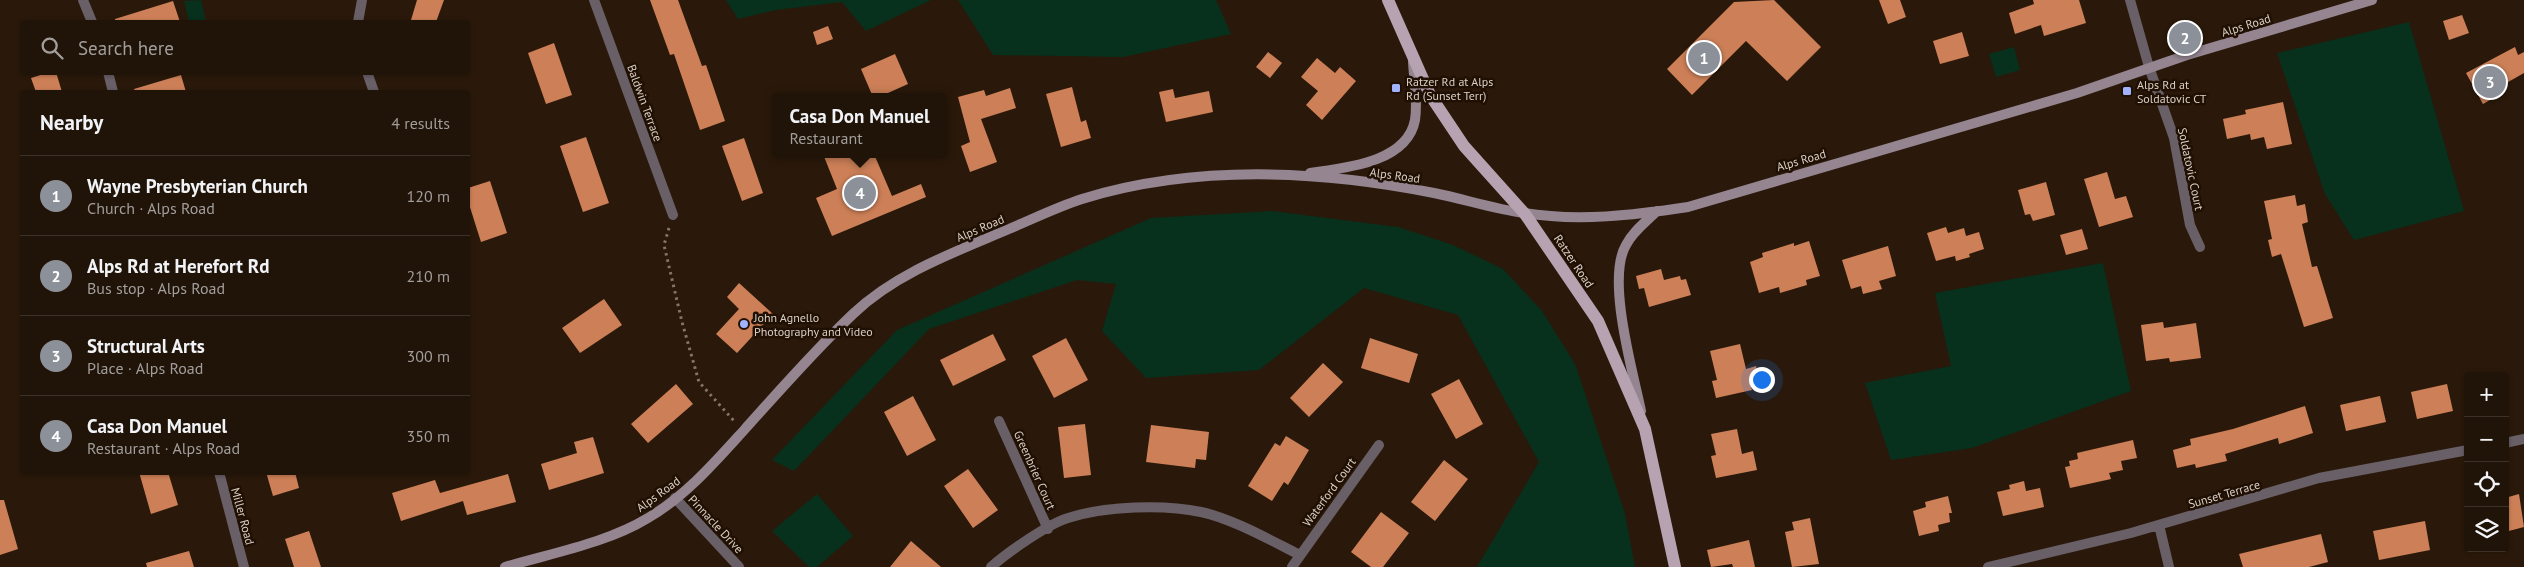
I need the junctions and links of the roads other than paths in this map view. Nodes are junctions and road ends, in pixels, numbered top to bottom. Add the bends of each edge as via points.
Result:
1 (83, 0) edge
2 (362, 0) edge
3 (594, 0) edge
4 (1388, 0) edge
5 (2130, 0) edge
6 (2372, 0) edge
7 (91, 20) edge
8 (358, 20) edge
9 (1413, 58) junction
10 (2149, 67) junction
11 (109, 75) edge
12 (368, 75) edge
13 (113, 90) edge
14 (373, 90) edge
15 (1298, 174) junction
16 (1657, 211) junction
17 (1525, 214) junction
18 (673, 215) road end
19 (2200, 247) dead end
20 (999, 421) dead end
21 (1645, 429) junction
22 (2524, 439) edge
23 (2509, 442) edge
24 (1379, 445) dead end
25 (2464, 451) edge
26 (220, 475) edge
27 (675, 498) junction
28 (2160, 525) junction
29 (1048, 529) junction
30 (1300, 555) junction
31 (244, 567) edge
32 (505, 567) edge
33 (739, 567) edge
34 (991, 567) edge
35 (1292, 567) edge
36 (1675, 567) edge
37 (1988, 567) edge
38 (2169, 567) edge

1 - 7 street
2 - 8 street
3 - 18 street, Baldwin Terrace
4 - 9 main road, Ratzer Road
5 - 10 street, Soldatovic Court
6 - 10 main road, Alps Road
9 - 15 main road via 1415,121 1404,142 1382,157 1356,166
9 - 17 main road, Ratzer Road via 1430,95 1464,146
10 - 16 main road, Alps Road via 2077,92 1688,207
10 - 19 street, Soldatovic Court via 2174,138 2190,225
11 - 13 street
12 - 14 street
15 - 17 main road, Alps Road via 1432,193
15 - 27 main road, Alps Road via 1204,176 1137,184 1079,200 932,262 855,312 696,481
16 - 17 main road, Alps Road via 1601,216
16 - 21 main road via 1638,228 1625,246 1618,267 1622,322
17 - 21 main road, Ratzer Road via 1598,321
20 - 29 street, Greenbrier Court
21 - 36 main road, Ratzer Road
22 - 23 street
24 - 30 street, Waterford Court
25 - 28 street, Sunset Terrace via 2319,478
26 - 31 street, Miller Road
27 - 32 main road, Alps Road via 652,516 610,536
27 - 33 street, Pinnacle Drive
28 - 37 street, Sunset Terrace
28 - 38 street
29 - 30 street via 1068,518 1132,507 1202,512 1258,533
29 - 34 street via 1008,552
30 - 35 street, Waterford Court

